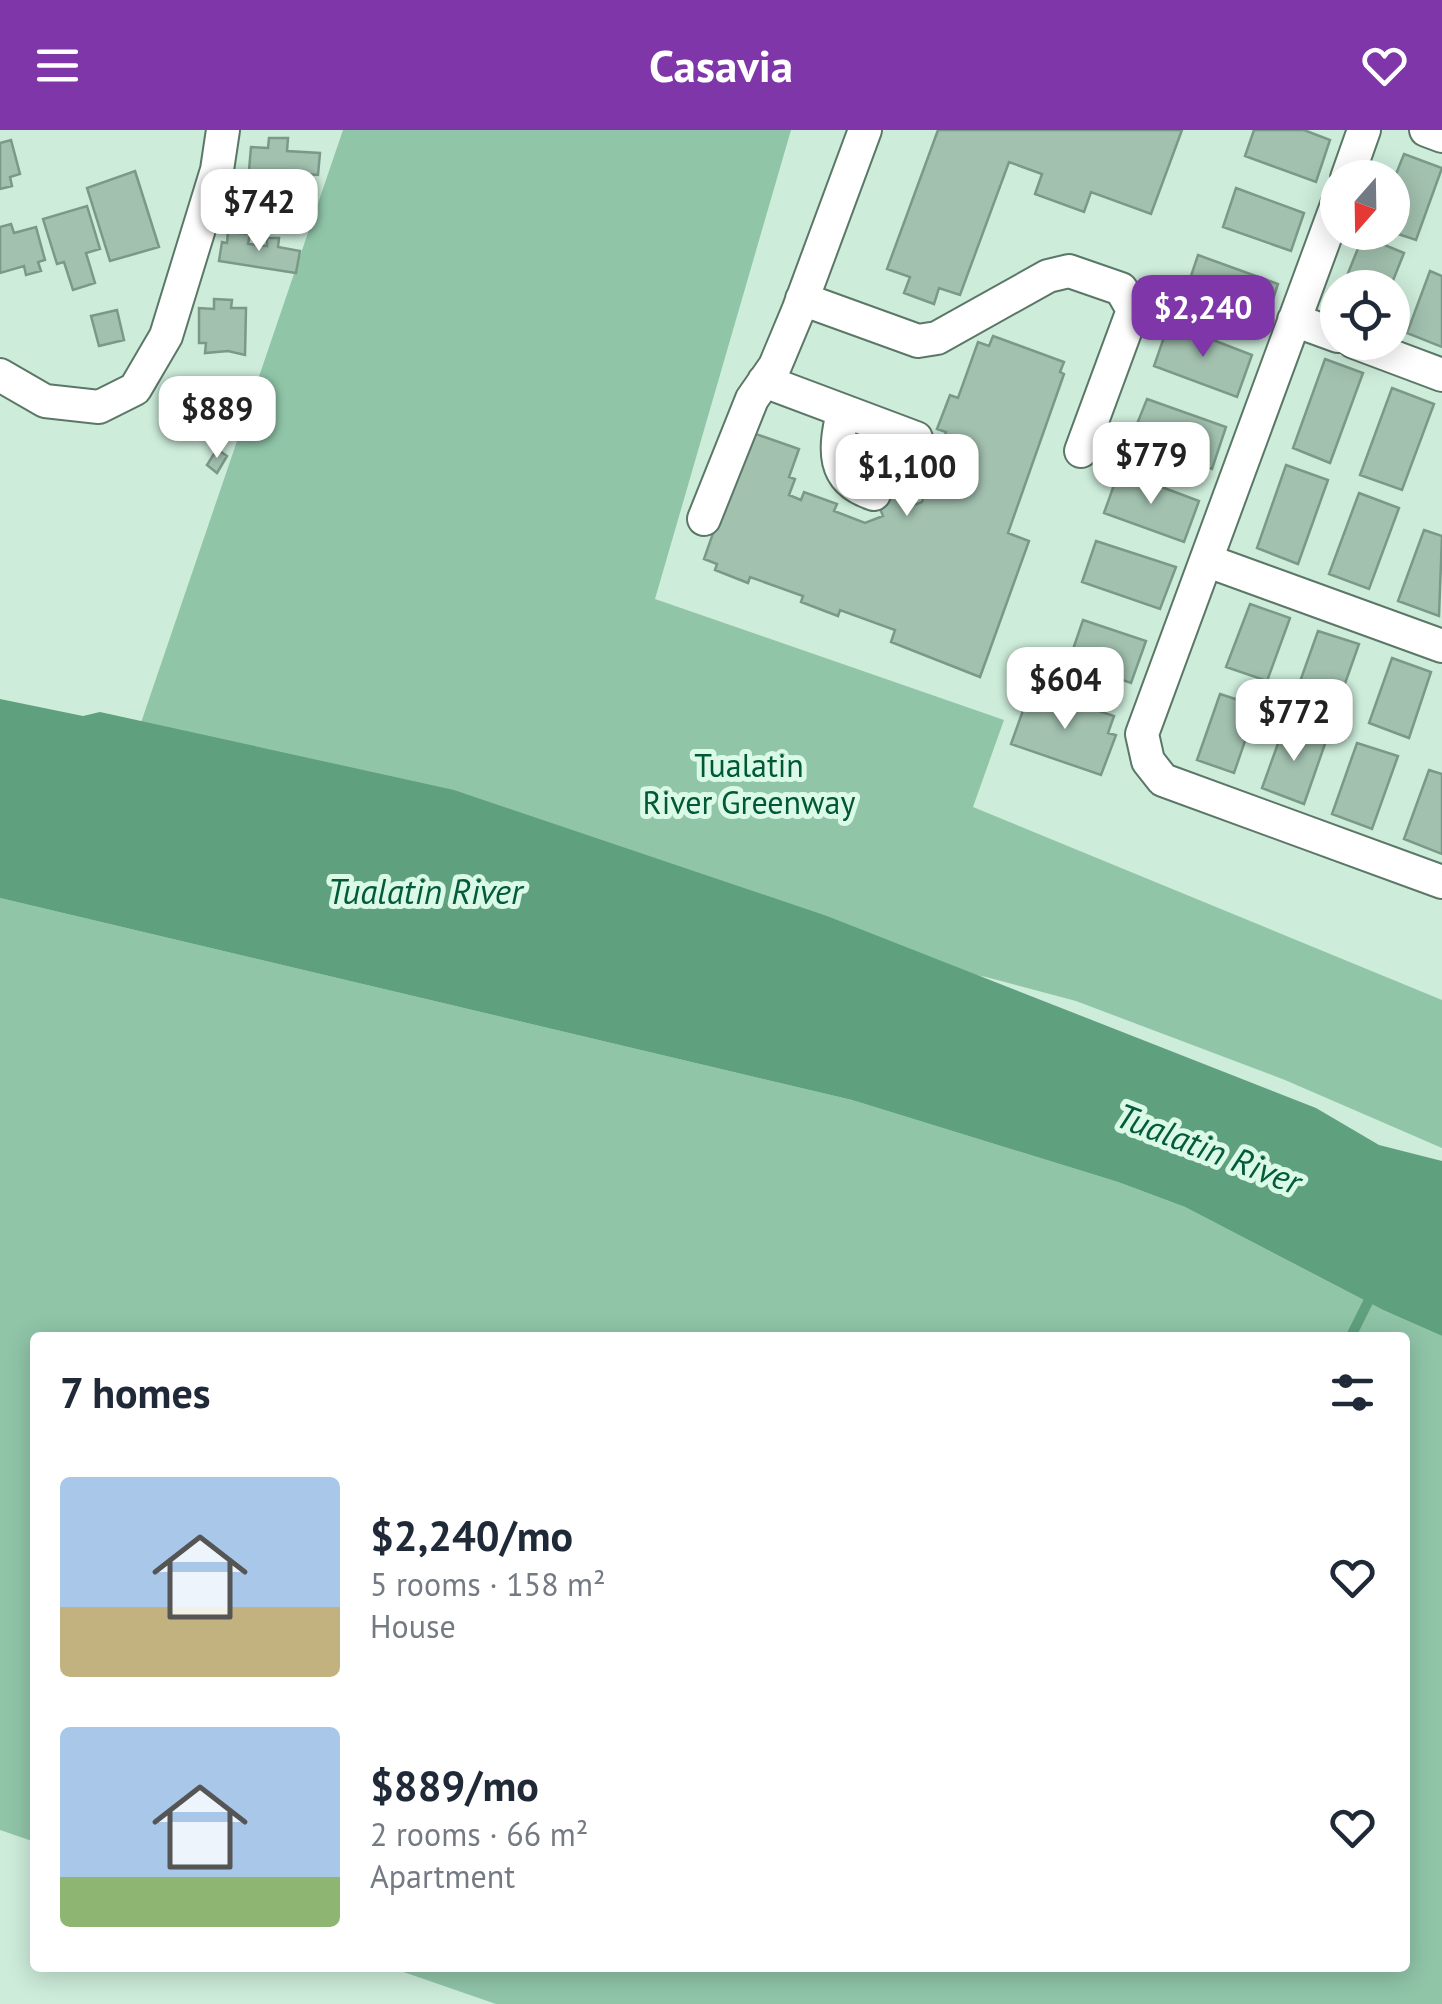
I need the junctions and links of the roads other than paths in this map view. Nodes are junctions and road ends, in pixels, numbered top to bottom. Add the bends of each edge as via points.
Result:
1 (223, 130) edge
2 (865, 130) edge
3 (1364, 130) edge
4 (1426, 130) edge
5 (1442, 136) edge
6 (1353, 160) edge
7 (1320, 250) edge
8 (802, 299) junction
9 (1294, 320) junction
10 (1320, 329) edge
11 (1402, 360) edge
12 (0, 374) edge
13 (1442, 375) edge
14 (764, 382) junction
15 (843, 411) junction
16 (1081, 451) dead end
17 (704, 518) dead end
18 (1208, 562) junction
19 (1442, 646) edge
20 (1442, 882) edge

1 - 12 lane via 166,336 135,389 99,407 45,401
2 - 8 lane
3 - 6 lane
4 - 5 lane
7 - 9 lane
8 - 14 lane
8 - 16 lane via 918,341 937,338 1048,276 1069,271 1121,289 1133,310
9 - 10 lane
9 - 18 lane
11 - 13 lane
14 - 15 lane
14 - 17 lane
15 - 15 lane via 838,462 856,488 889,488 918,467 916,438
18 - 19 lane
18 - 20 lane via 1142,734 1148,760 1163,780

